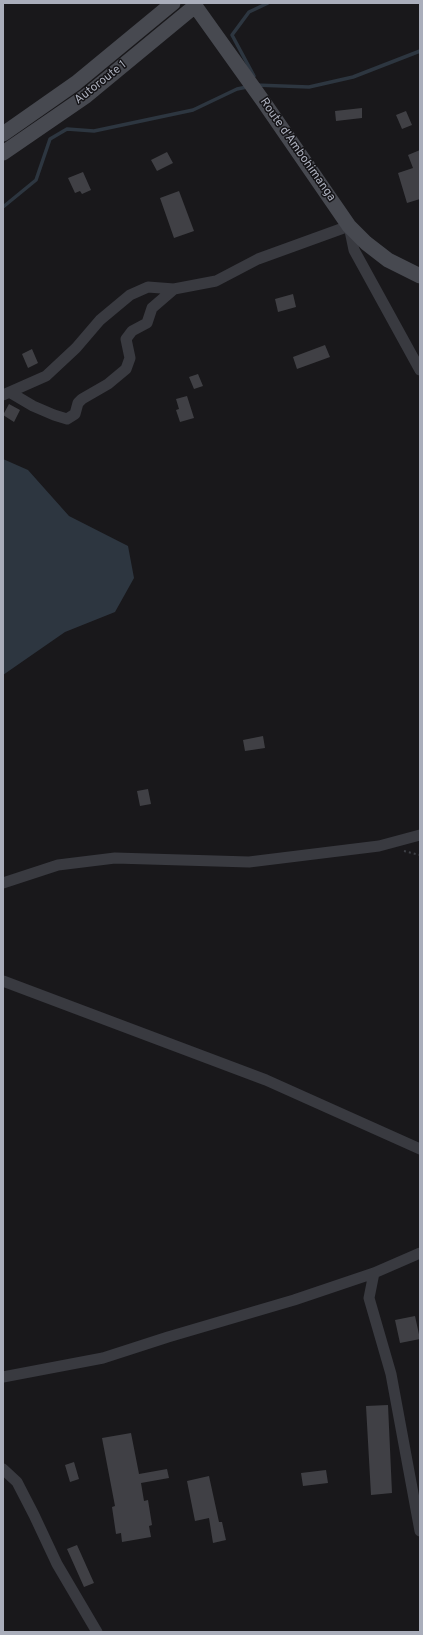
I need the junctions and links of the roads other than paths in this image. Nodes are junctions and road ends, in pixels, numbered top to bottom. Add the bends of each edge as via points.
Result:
1 (173, 3) edge
2 (194, 4) edge
3 (3, 134) edge
4 (3, 154) edge
5 (349, 226) junction
6 (420, 276) edge
7 (174, 289) junction
8 (420, 370) edge
9 (7, 394) edge
10 (420, 835) edge
11 (3, 883) edge
12 (3, 981) edge
13 (420, 1149) edge
14 (420, 1253) edge
15 (374, 1273) junction
16 (3, 1376) edge
17 (3, 1469) edge
18 (420, 1531) edge
19 (97, 1632) edge

1 - 3 main road, Autoroute 1 via 76,83
2 - 4 main road, Autoroute 1 via 86,96
2 - 5 main road, Route d'Ambohimanga
5 - 6 main road, Route d'Ambohimanga via 388,260
5 - 7 street via 258,259 216,281
5 - 8 street via 354,250
7 - 9 street via 148,287 130,295 100,320 76,348 46,376
7 - 9 street via 152,308 147,323 132,331 126,339 130,358 126,370 82,399 75,414 67,419
10 - 11 street via 379,846 249,862 115,858 58,865
12 - 13 street via 266,1080
14 - 15 street
15 - 16 street via 103,1358
15 - 18 street via 369,1298 391,1374
17 - 19 street via 17,1482 57,1564

